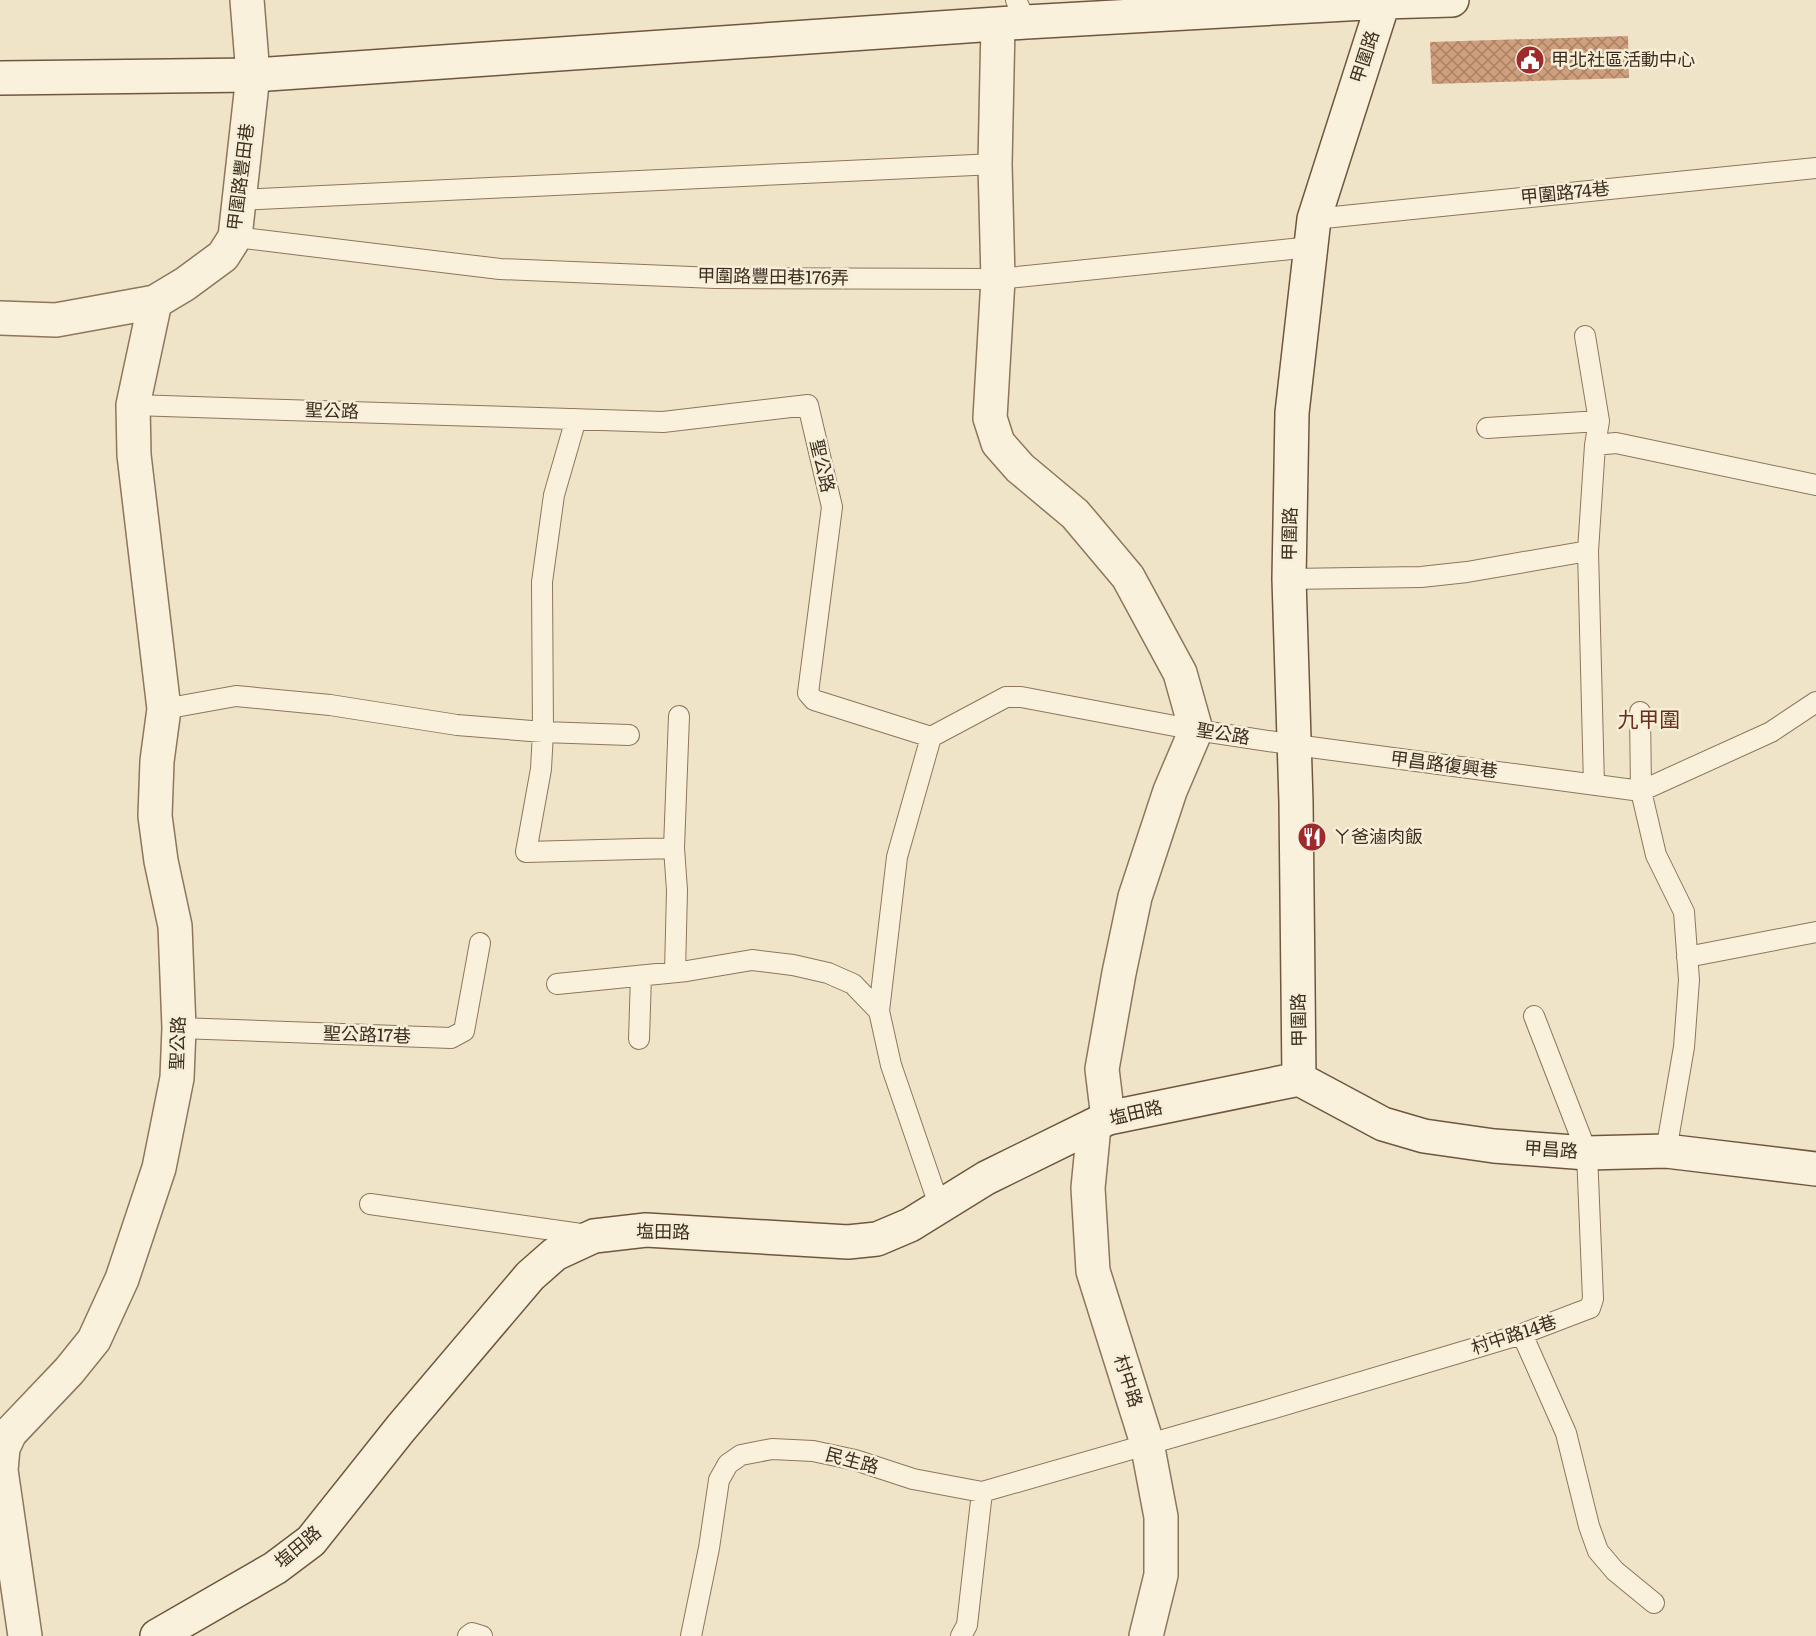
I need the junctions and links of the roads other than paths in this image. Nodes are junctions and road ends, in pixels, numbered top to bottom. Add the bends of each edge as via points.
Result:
1 (248, 0) edge
2 (1452, 0) edge
3 (1383, 1) edge
4 (1013, 16) edge
5 (253, 75) junction
6 (0, 78) edge
7 (995, 164) junction
8 (1816, 168) edge
9 (238, 200) junction
10 (1312, 233) junction
11 (235, 237) junction
12 (998, 279) junction
13 (155, 302) junction
14 (0, 318) edge
15 (1585, 336) dead end
16 (133, 405) junction
17 (576, 419) junction
18 (1599, 421) junction
19 (1487, 428) dead end
20 (1595, 445) junction
21 (1816, 485) edge
22 (1588, 551) junction
23 (1289, 579) junction
24 (1816, 702) edge
25 (164, 709) junction
26 (1640, 712) dead end
27 (680, 716) dead end
28 (1196, 730) junction
29 (543, 732) junction
30 (629, 735) dead end
31 (931, 737) junction
32 (1295, 746) junction
33 (1594, 785) junction
34 (1641, 791) junction
35 (675, 848) junction
36 (1816, 932) edge
37 (480, 943) dead end
38 (1687, 957) junction
39 (675, 972) junction
40 (641, 976) junction
41 (557, 984) dead end
42 (879, 1011) junction
43 (1534, 1016) dead end
44 (180, 1028) junction
45 (639, 1039) dead end
46 (1299, 1079) junction
47 (1101, 1122) junction
48 (1666, 1152) junction
49 (1587, 1153) junction
50 (1816, 1169) edge
51 (370, 1204) dead end
52 (939, 1205) junction
53 (594, 1236) junction
54 (1522, 1334) junction
55 (1147, 1445) junction
56 (982, 1492) junction
57 (1654, 1603) dead end
58 (25, 1636) edge
59 (157, 1636) edge
60 (468, 1636) edge
61 (482, 1636) edge
62 (691, 1636) edge
63 (961, 1636) edge
64 (1146, 1636) edge

1 - 5 street, 甲圍路豐田巷
2 - 3 street
3 - 4 street
3 - 10 street, 甲圍路
4 - 5 street
4 - 7 street
5 - 6 street
5 - 9 street, 甲圍路豐田巷
7 - 9 lane
7 - 12 street
8 - 10 lane, 甲圍路74巷
9 - 11 street, 甲圍路豐田巷
10 - 12 lane, 甲圍路豐田巷176弄
10 - 23 street, 甲圍路 via 1292,413
11 - 12 lane, 甲圍路豐田巷176弄 via 500,269 715,278
11 - 13 street, 甲圍路豐田巷 via 223,256
12 - 28 street via 990,418 998,443 1020,468 1075,514 1128,577 1180,673
13 - 14 street, 甲圍路豐田巷 via 56,320
13 - 16 street, 聖公路
15 - 18 lane
16 - 17 lane, 聖公路
16 - 25 street, 聖公路 via 134,454
17 - 29 lane via 554,495 542,582
17 - 31 lane, 聖公路 via 663,422 808,405 832,507 808,693 814,700
18 - 19 lane
18 - 20 lane
20 - 21 lane via 1616,443
20 - 22 lane
22 - 23 lane via 1421,577
22 - 33 lane
23 - 32 street, 甲圍路
24 - 34 lane via 1771,732
25 - 29 lane via 236,696 330,705 457,725
25 - 44 street, 聖公路 via 155,816 175,926
26 - 34 lane
27 - 35 lane
28 - 31 lane, 聖公路 via 1006,697
28 - 32 lane, 聖公路
28 - 47 street, 村中路 via 1170,791 1135,897 1102,1069
29 - 30 lane
29 - 35 lane via 541,769 526,852
31 - 42 lane via 897,857
32 - 33 lane, 甲昌路復興巷
32 - 46 street, 甲圍路
33 - 34 lane, 甲昌路復興巷
34 - 38 lane via 1656,855 1684,912
35 - 39 lane
36 - 38 lane
37 - 44 lane, 聖公路17巷 via 464,1031 452,1038
38 - 48 lane via 1684,1047
39 - 40 lane
39 - 42 lane via 752,960 793,965 853,984
40 - 41 lane
40 - 45 lane
42 - 52 lane via 891,1065
43 - 49 lane, 村中路14巷
44 - 58 street, 聖公路 via 177,1078 159,1168 122,1279 94,1340 10,1432 3,1448 1,1470
46 - 47 street, 塩田路
46 - 49 street, 甲昌路 via 1383,1124 1424,1136
47 - 52 street, 塩田路
47 - 55 street, 村中路 via 1088,1188 1093,1271
48 - 49 street, 甲昌路
48 - 50 street, 甲昌路
49 - 54 lane, 村中路14巷 via 1593,1299 1590,1308
51 - 53 lane
52 - 53 street, 塩田路 via 910,1225 877,1239 848,1242 646,1230
53 - 59 street, 塩田路 via 555,1254 530,1276 311,1541 275,1568
54 - 55 lane, 村中路14巷
54 - 57 lane via 1566,1433 1598,1551 1615,1571
55 - 56 lane, 民生路
55 - 64 street, 村中路 via 1161,1517 1161,1575
56 - 62 lane, 民生路 via 913,1479 813,1451 772,1449 741,1455 728,1464 719,1480
56 - 63 lane via 967,1625
60 - 61 lane

